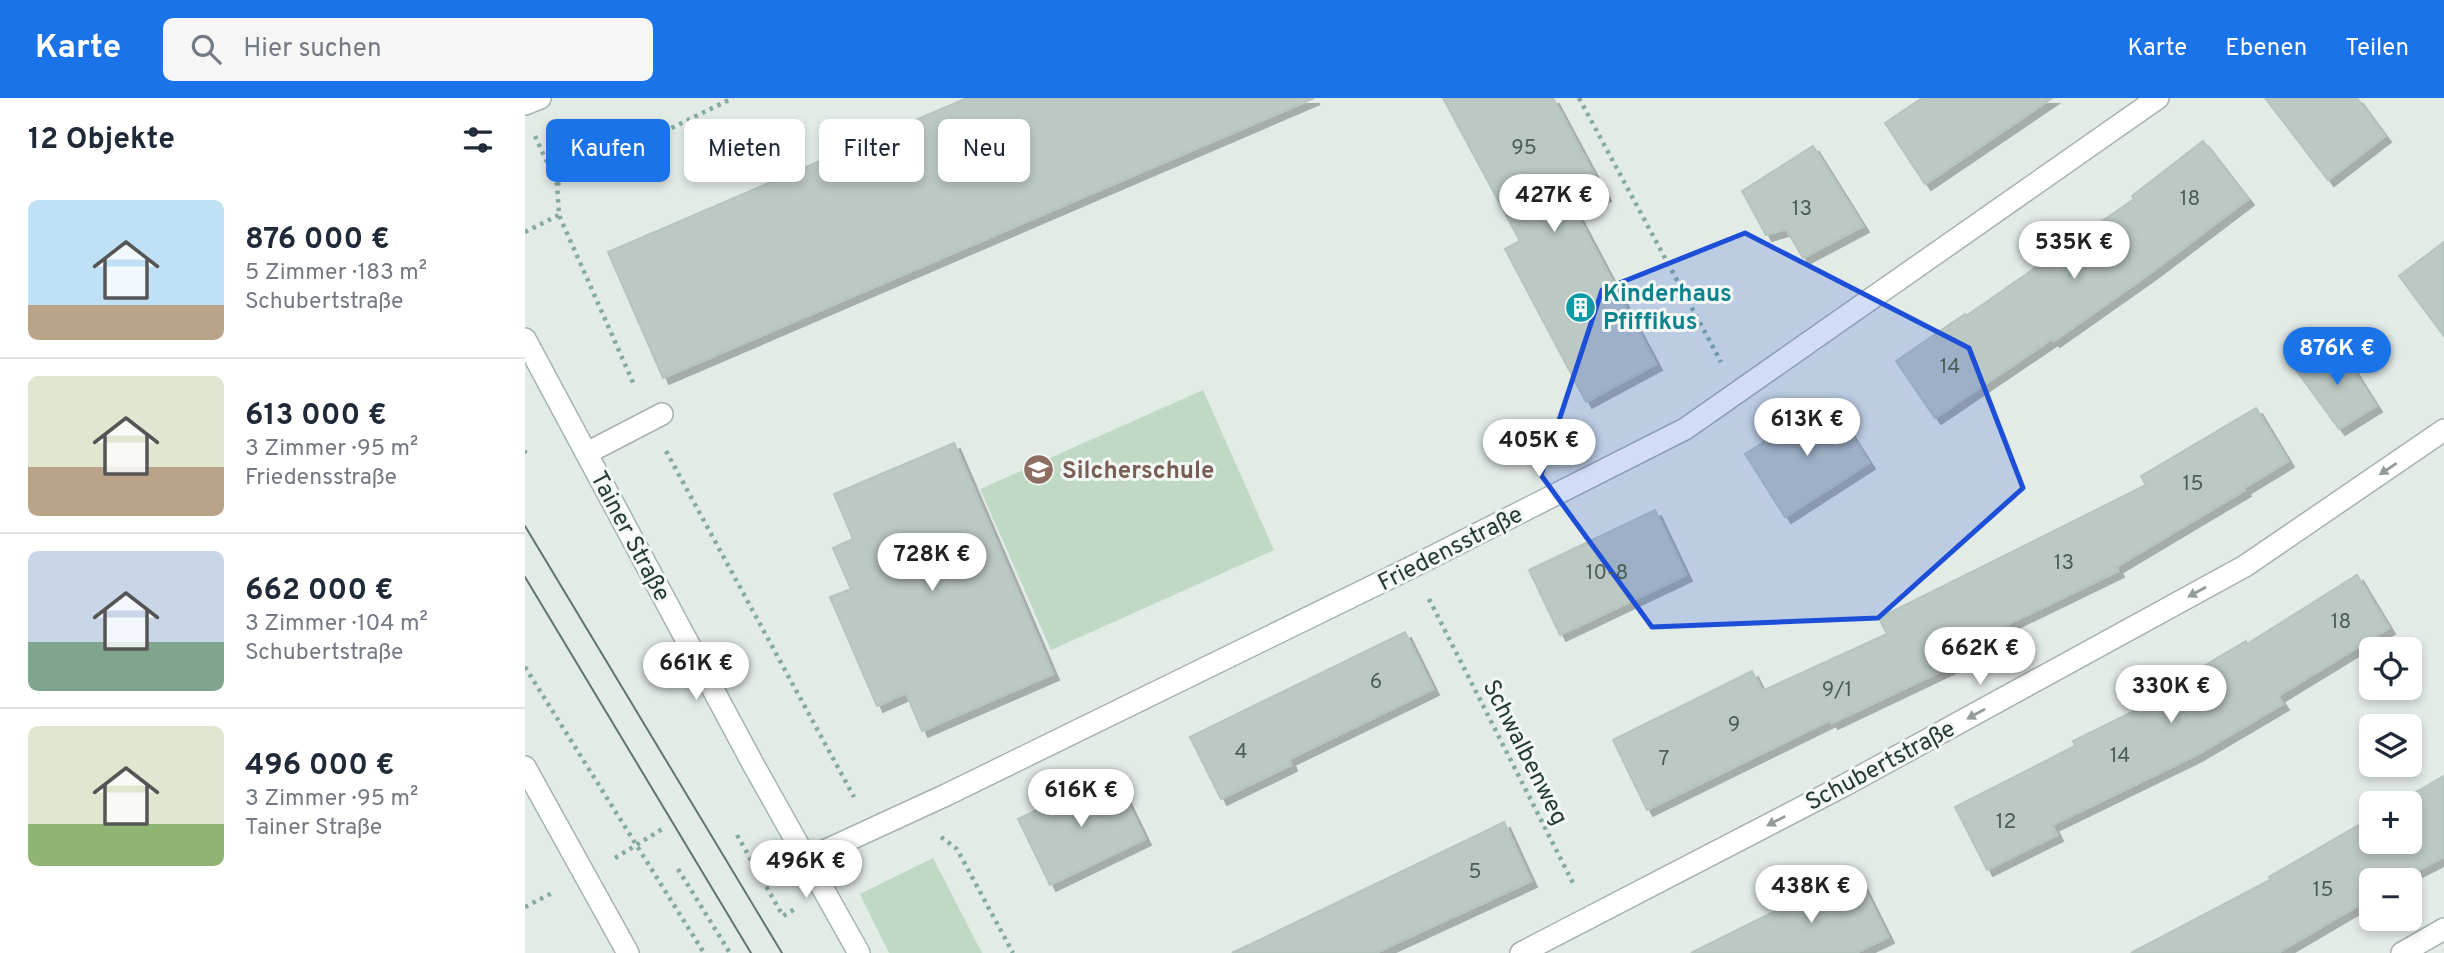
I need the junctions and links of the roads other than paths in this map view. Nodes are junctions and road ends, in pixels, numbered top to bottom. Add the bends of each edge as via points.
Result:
1 (540, 98) edge
2 (2158, 98) edge
3 (528, 115) edge
4 (525, 339) edge
5 (656, 418) road end
6 (2444, 430) edge
7 (587, 453) junction
8 (528, 781) edge
9 (807, 859) junction
10 (2444, 929) edge
11 (628, 953) edge
12 (859, 953) edge
13 (1521, 953) edge
14 (2402, 953) edge

1 - 3 street
2 - 9 street, Friedensstraße via 1685,429 1412,567
4 - 7 street, Tainer Straße
5 - 7 street
6 -> 13 street, Schubertstraße via 2245,566 1845,785
7 - 9 street, Tainer Straße
8 - 11 street
9 - 12 street, Tainer Straße
10 - 14 street

